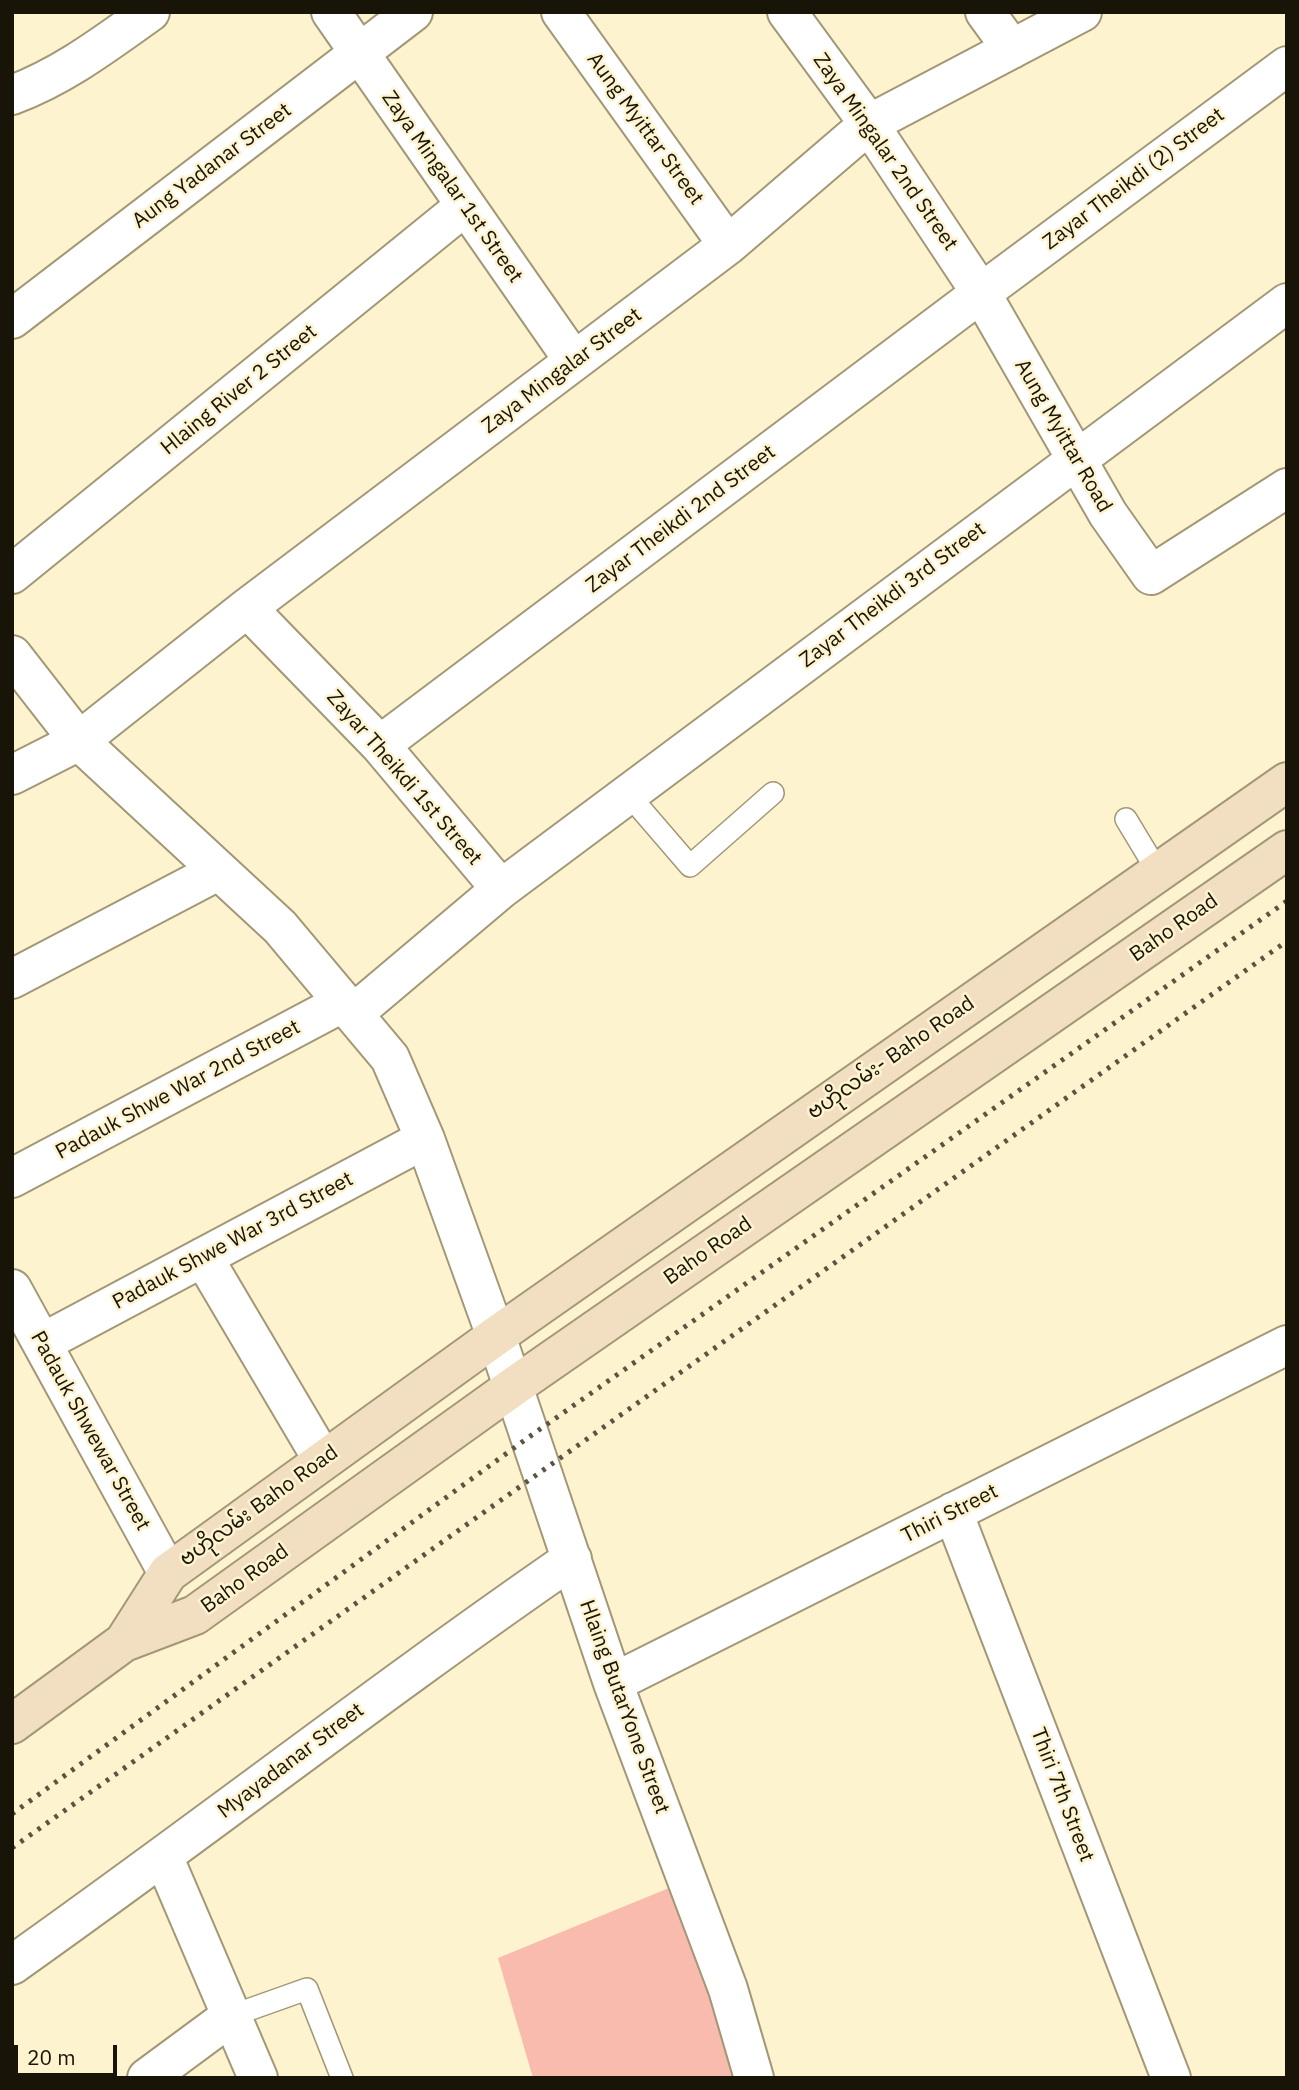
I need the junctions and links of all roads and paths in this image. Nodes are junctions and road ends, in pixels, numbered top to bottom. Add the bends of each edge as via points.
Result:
1 (149, 12) edge
2 (331, 12) edge
3 (412, 12) edge
4 (561, 12) edge
5 (787, 12) edge
6 (985, 12) edge
7 (1082, 12) edge
8 (1012, 49) junction
9 (359, 53) junction
10 (1287, 66) edge
11 (12, 95) edge
12 (869, 124) junction
13 (465, 206) junction
14 (728, 245) junction
15 (981, 293) junction
16 (1287, 303) edge
17 (12, 319) edge
18 (574, 362) junction
19 (1075, 459) junction
20 (1287, 488) edge
21 (12, 574) edge
22 (247, 608) junction
23 (12, 655) edge
24 (79, 741) junction
25 (380, 745) junction
26 (12, 775) edge
27 (1287, 782) edge
28 (773, 793) dead end
29 (628, 794) junction
30 (1126, 819) dead end
31 (1287, 850) edge
32 (218, 871) junction
33 (1158, 872) junction
34 (501, 889) junction
35 (12, 979) edge
36 (348, 1008) junction
37 (425, 1139) junction
38 (12, 1178) edge
39 (203, 1257) junction
40 (12, 1289) edge
41 (496, 1336) junction
42 (42, 1343) junction
43 (1287, 1345) edge
44 (513, 1387) junction
45 (323, 1460) junction
46 (953, 1512) junction
47 (572, 1559) junction
48 (168, 1573) junction
49 (124, 1642) junction
50 (614, 1683) junction
51 (12, 1724) edge
52 (163, 1856) junction
53 (12, 1965) edge
54 (231, 2016) junction
55 (147, 2078) edge
56 (258, 2078) edge
57 (342, 2078) edge
58 (754, 2078) edge
59 (1171, 2078) edge

1 - 11 street via 43,84
2 - 9 street, Zaya Mingalar 1st Street
3 - 9 street, Aung Yadanar Street
4 - 14 street, Aung Myittar Street
5 - 12 street, Zaya Mingalar 2nd Street
6 - 8 street
7 - 8 street, Zaya Mingalar Street
8 - 12 street, Zaya Mingalar Street
9 - 13 street, Zaya Mingalar 1st Street
9 - 17 street, Aung Yadanar Street
10 - 15 street, Zayar Theikdi (2) Street
12 - 14 street, Zaya Mingalar Street
12 - 15 street, Zaya Mingalar 2nd Street
13 - 18 street, Zaya Mingalar 1st Street
13 - 21 street, Hlaing River 2 Street
14 - 18 street, Zaya Mingalar Street
15 - 19 street, Aung Myittar Road
15 - 25 street, Zayar Theikdi 2nd Street
16 - 19 street, Zayar Theikdi 3rd Street
18 - 22 street, Zaya Mingalar Street
19 - 20 street, Aung Myittar Road via 1151,575
19 - 29 street, Zayar Theikdi 3rd Street
22 - 24 street
22 - 25 street, Zayar Theikdi 1st Street
23 - 24 street, Hlaing ButarYone Street
24 - 26 street
24 - 32 street, Hlaing ButarYone Street
25 - 34 street, Zayar Theikdi 1st Street
27 - 33 main road, ဗဟိုလမ်း- Baho Road
28 - 29 lane via 690,866
29 - 34 street, Zayar Theikdi 3rd Street
30 - 33 lane
31 - 44 main road, Baho Road
32 - 35 street
32 - 36 street, Hlaing ButarYone Street via 280,927
33 - 41 main road, ဗဟိုလမ်း- Baho Road
34 - 36 street, Padauk Shwe War 2nd Street
36 - 37 street, Hlaing ButarYone Street via 390,1058
36 - 38 street, Padauk Shwe War 2nd Street
37 - 39 street, Padauk Shwe War 3rd Street
37 - 41 street, Hlaing ButarYone Street
39 - 42 street, Padauk Shwe War 3rd Street
39 - 45 street
40 - 42 street, Padauk Shwewar Street
41 - 44 street, Hlaing ButarYone Street
41 - 45 main road, ဗဟိုလမ်း Baho Road
42 - 48 street, Padauk Shwewar Street
43 - 46 street, Thiri Street
44 - 47 street, Hlaing ButarYone Street
44 - 49 main road, Baho Road via 195,1615
45 - 48 main road, ဗဟိုလမ်း Baho Road
46 - 50 street, Thiri Street
46 - 59 street, Thiri 7th Street
47 - 50 street, Hlaing ButarYone Street
47 - 52 street, Myayadanar Street
48 - 49 main road, ဗဟိုလမ်း Baho Road
49 - 51 main road, ဗဟိုလမ်း Baho Road
50 - 58 street, Hlaing ButarYone Street via 728,1989
52 - 53 street, Myayadanar Street
52 - 54 street
54 - 55 street
54 - 56 street
54 - 57 lane via 307,1989

